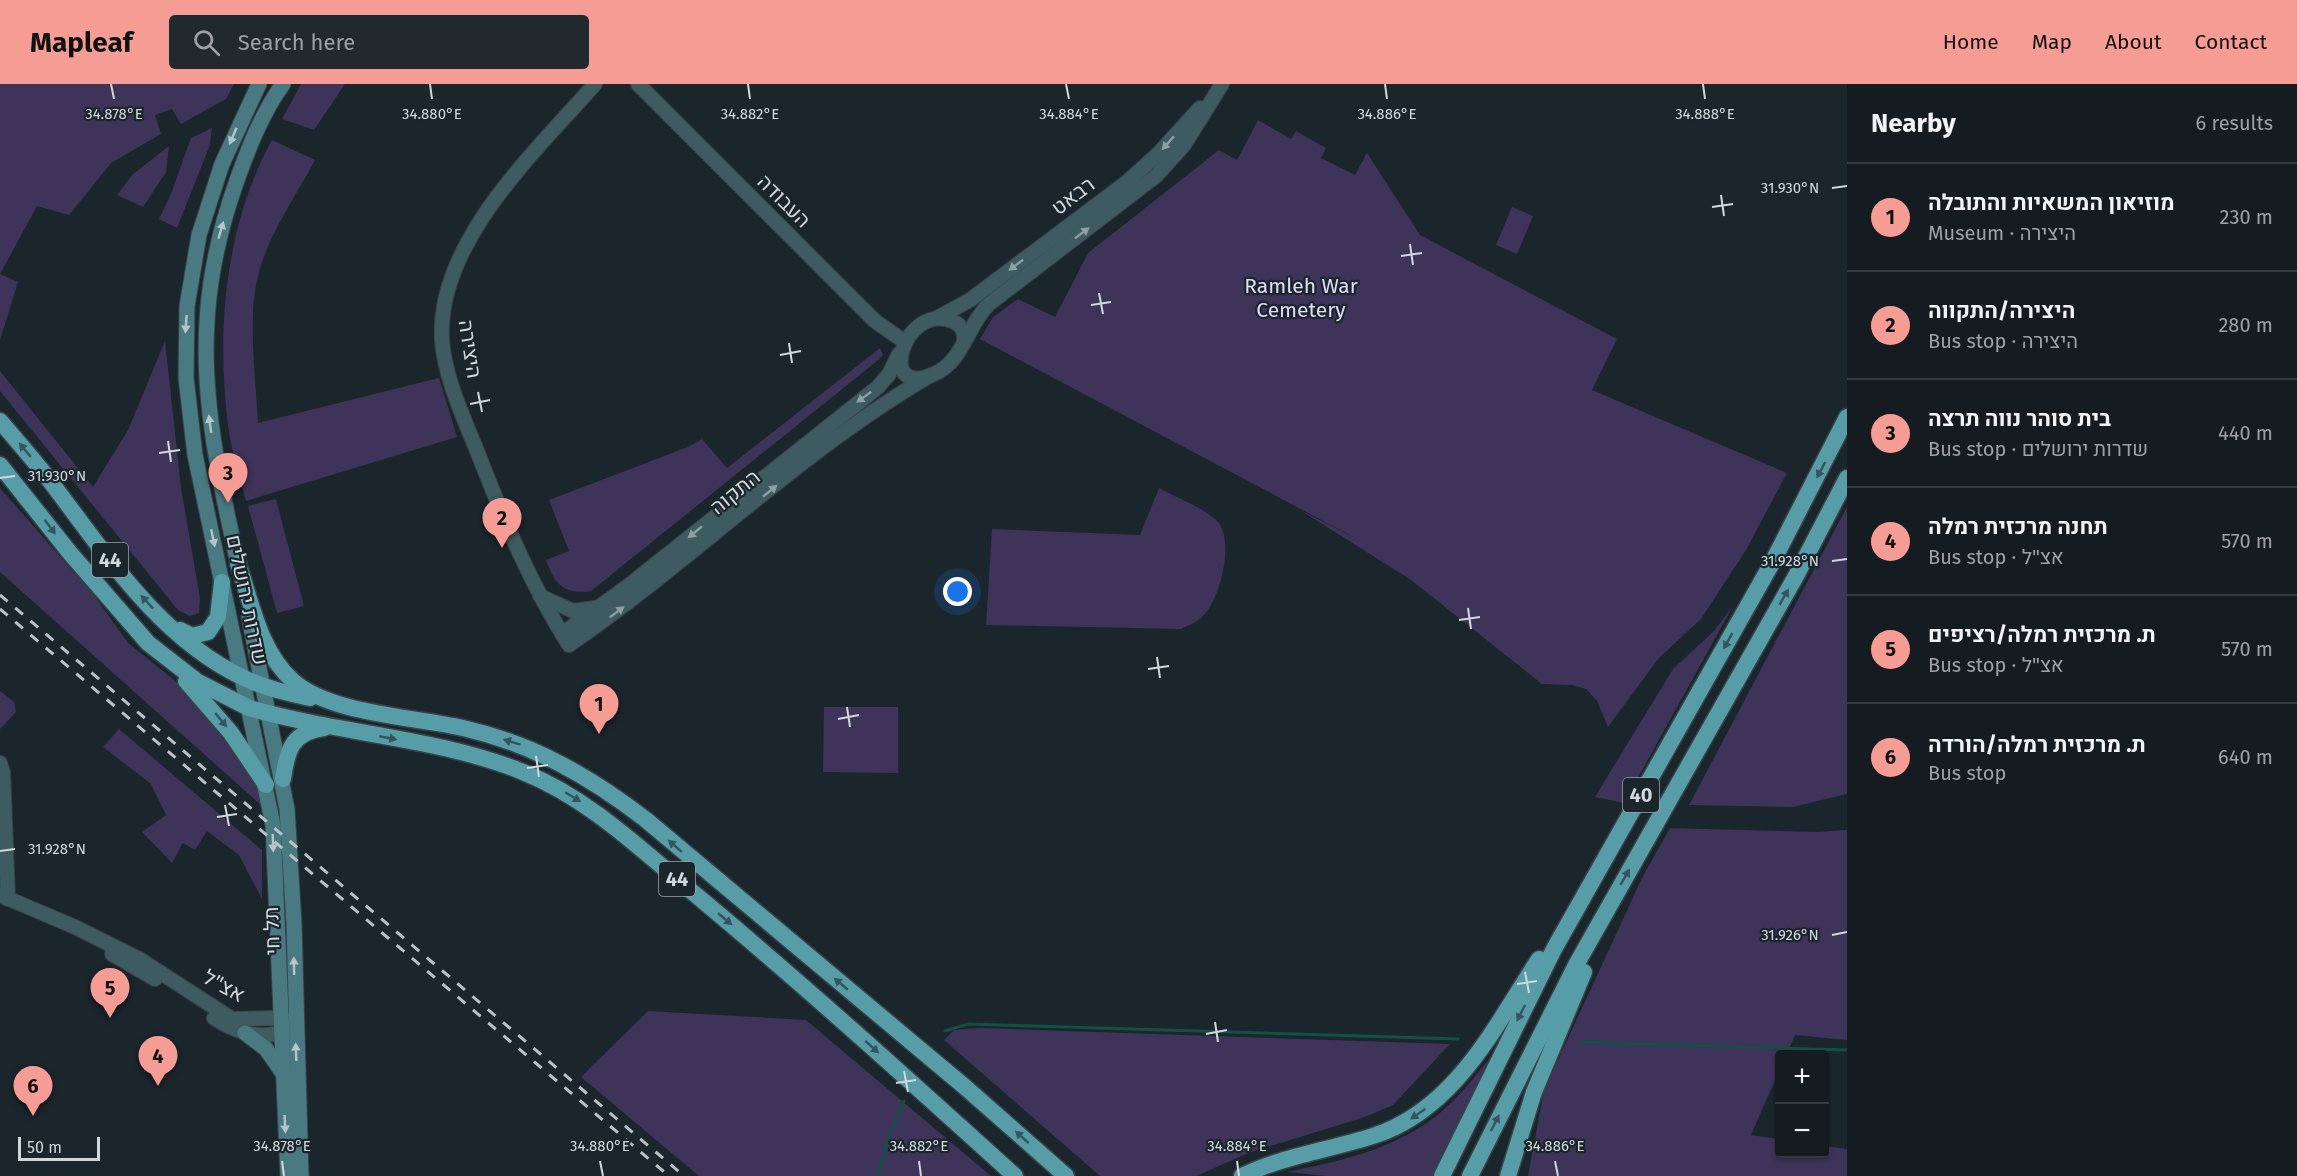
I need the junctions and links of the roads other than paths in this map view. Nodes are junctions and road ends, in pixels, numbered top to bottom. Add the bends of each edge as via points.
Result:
1 (259, 84) edge
2 (283, 84) edge
3 (595, 84) edge
4 (638, 84) edge
5 (1222, 84) edge
6 (933, 320) junction
7 (964, 343) junction
8 (903, 347) junction
9 (931, 375) junction
10 (1847, 417) edge
11 (0, 421) edge
12 (0, 465) edge
13 (1847, 478) edge
14 (238, 563) junction
15 (222, 582) junction
16 (540, 596) junction
17 (600, 607) junction
18 (163, 620) junction
19 (566, 640) junction
20 (152, 647) junction
21 (242, 677) junction
22 (264, 687) junction
23 (349, 707) junction
24 (249, 708) junction
25 (269, 713) junction
26 (352, 731) junction
27 (0, 763) edge
28 (283, 779) junction
29 (266, 785) junction
30 (1612, 847) junction
31 (2, 870) edge
32 (4, 897) edge
33 (1613, 899) junction
34 (55, 920) junction
35 (279, 1018) junction
36 (295, 1024) junction
37 (245, 1033) junction
38 (280, 1034) junction
39 (283, 1073) junction
40 (288, 1176) edge
41 (301, 1176) edge
42 (1015, 1176) edge
43 (1066, 1176) edge
44 (1243, 1176) edge
45 (1442, 1176) edge
46 (1470, 1176) edge
47 (1508, 1176) edge

1 -> 15 main road, שדרות ירושלים via 237,127 209,200 187,306 188,409
14 -> 2 main road, שדרות ירושלים via 208,406 207,308 218,239 228,206 259,126
3 - 16 street, היצירה via 479,222 454,272 442,317 450,379 510,535
4 - 8 street, העבודה
5 -> 6 street, רבאט via 1140,171 980,293
7 -> 5 street, רבאט via 972,324 989,304 1170,163
6 - 7 street via 946,319 958,324
6 - 8 street via 917,329
7 - 9 street via 953,360
8 - 9 street via 899,363 904,372 917,378
8 -> 17 street, התקוה via 878,387
19 -> 9 street, התקוה via 637,597 861,417
10 -> 30 highway, 40 via 1772,563
18 -> 11 highway, 44 via 98,546
12 -> 20 highway, 44
33 -> 13 highway, 40 via 1796,576
14 - 22 main road, שדרות ירושלים
14 - 23 highway via 265,641 278,665 311,693
15 - 18 highway via 218,617 208,632 192,636
15 - 21 main road, שדרות ירושלים
16 - 17 street via 573,611
16 - 19 street, היצירה
17 - 19 street, התקוה
18 - 21 highway, 44 via 198,649
20 - 24 highway, 44 via 198,682
20 -> 29 highway via 224,724
21 - 22 highway, 44
21 - 24 main road, שדרות ירושלים
22 - 23 highway, 44
22 - 25 main road, תל חי
43 -> 23 highway, 44 via 645,819 593,780 550,757 488,735
24 - 25 highway, 44
24 - 29 main road, תל חי
25 - 26 highway, 44
25 - 28 main road, תל חי
26 - 28 highway via 308,730 297,738 289,753
26 -> 42 highway, 44 via 521,771 580,801 630,838 801,982
27 - 31 street
36 -> 28 main road, תל חי via 294,924
29 -> 35 main road, תל חי via 273,825
30 -> 44 highway via 1476,1056 1449,1089 1421,1113 1392,1129 1280,1160
30 -> 45 highway, 40 via 1554,949
31 - 32 street
32 - 34 street, אצ"ל
46 -> 33 highway, 40
33 - 47 highway via 1534,1092
34 - 35 street, אצ"ל via 141,960 232,1018
34 - 37 street, אצ"ל via 71,934 152,977 224,1025
35 - 36 street, אצ"ל
35 - 38 main road, תל חי
36 - 38 street
41 -> 36 main road, תל חי
37 - 38 street, אצ"ל
37 - 39 main road via 266,1049
38 - 39 main road, תל חי
39 -> 40 main road, תל חי

